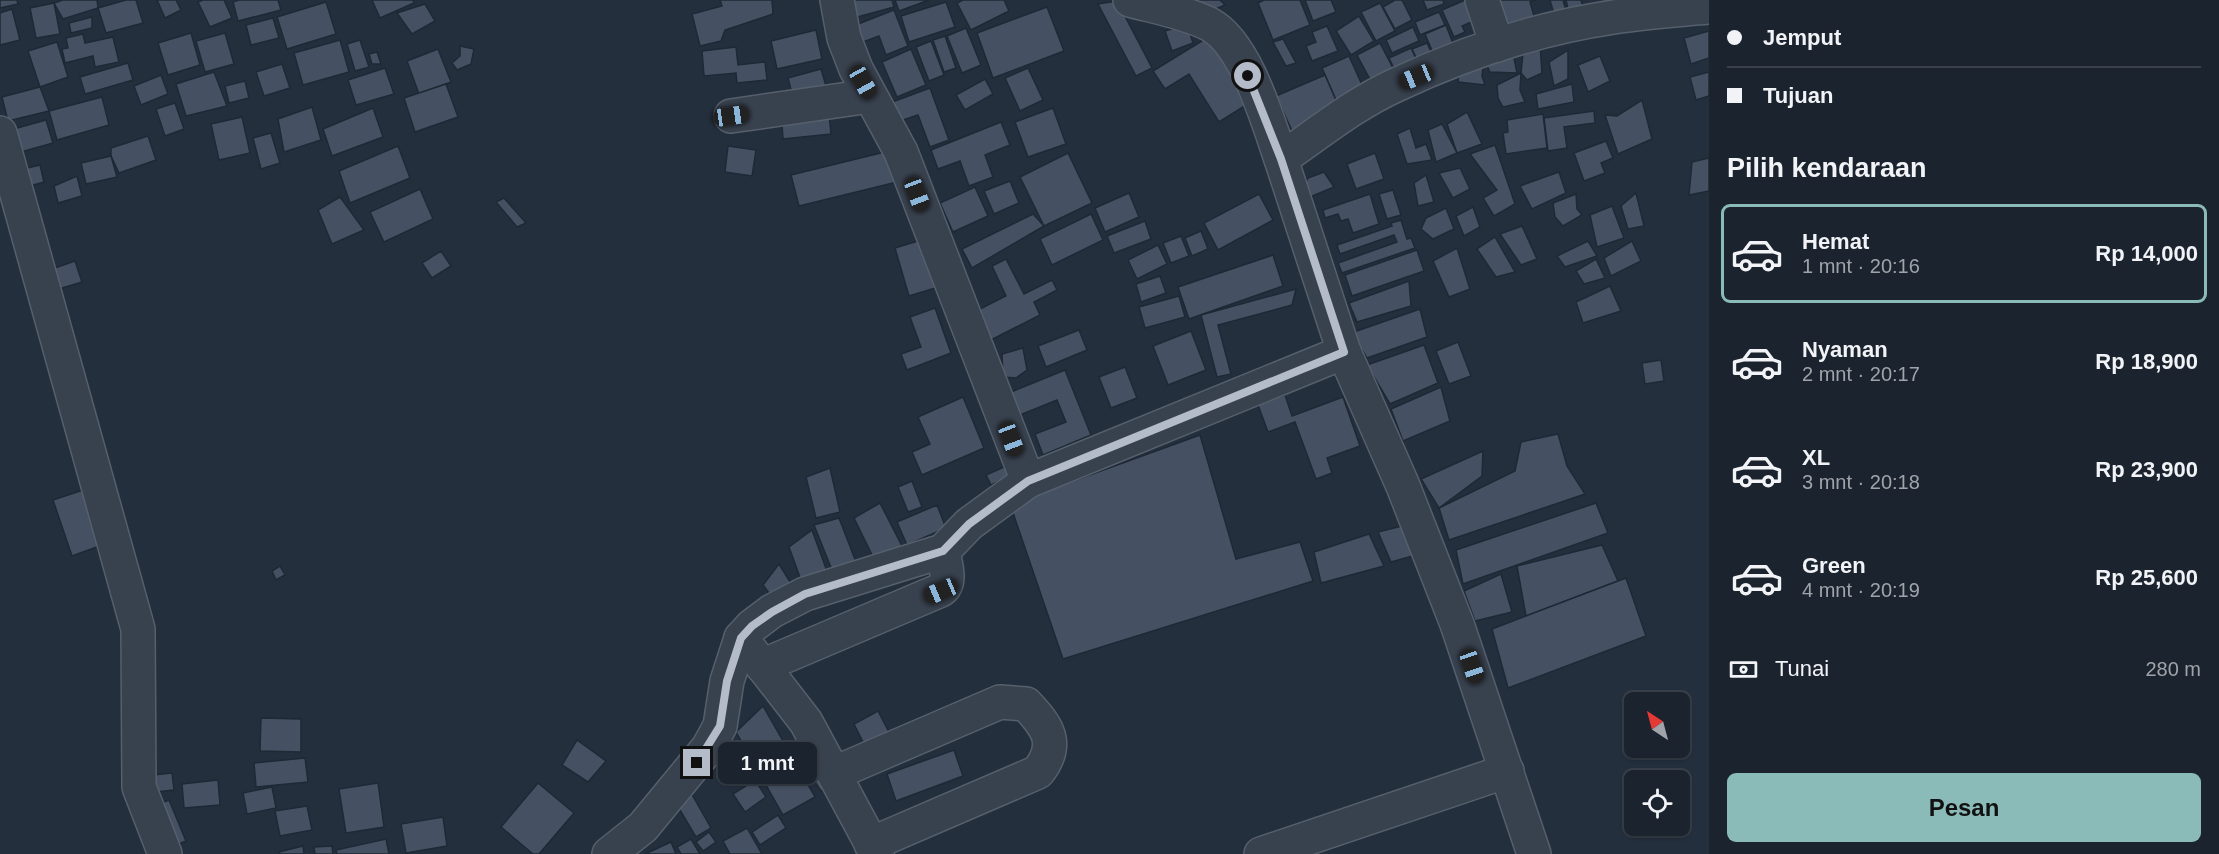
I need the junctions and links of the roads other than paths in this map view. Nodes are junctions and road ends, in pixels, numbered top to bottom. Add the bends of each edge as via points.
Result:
1 (837, 0) edge
2 (1130, 0) edge
3 (1482, 0) edge
4 (1709, 7) edge
5 (1497, 45) junction
6 (870, 96) junction
7 (731, 116) dead end
8 (0, 133) edge
9 (1281, 159) junction
10 (1344, 352) junction
11 (1028, 481) junction
12 (943, 551) junction
13 (741, 638) junction
14 (762, 666) junction
15 (1507, 771) junction
16 (835, 773) junction
17 (874, 849) edge
18 (165, 854) edge
19 (609, 854) edge
20 (1261, 854) edge
21 (1534, 854) edge

1 - 6 street via 844,38
2 - 9 street via 1194,18 1222,33 1258,96
3 - 5 street
4 - 5 street via 1612,17
5 - 9 street via 1396,85 1337,118
6 - 7 street
6 - 11 street via 901,152
8 - 18 street via 138,629 139,787
9 - 10 street
10 - 11 street
10 - 15 street via 1403,486 1457,624
11 - 12 street via 969,524
12 - 13 street via 805,594 772,612
12 - 14 street via 948,580 941,591
13 - 14 street
13 - 19 street via 727,681 720,726 708,748 643,827
14 - 16 street via 806,722
15 - 20 street
15 - 21 street
16 - 17 street
16 - 17 street via 1000,702 1026,704 1047,734 1051,746 1048,759 1038,772

